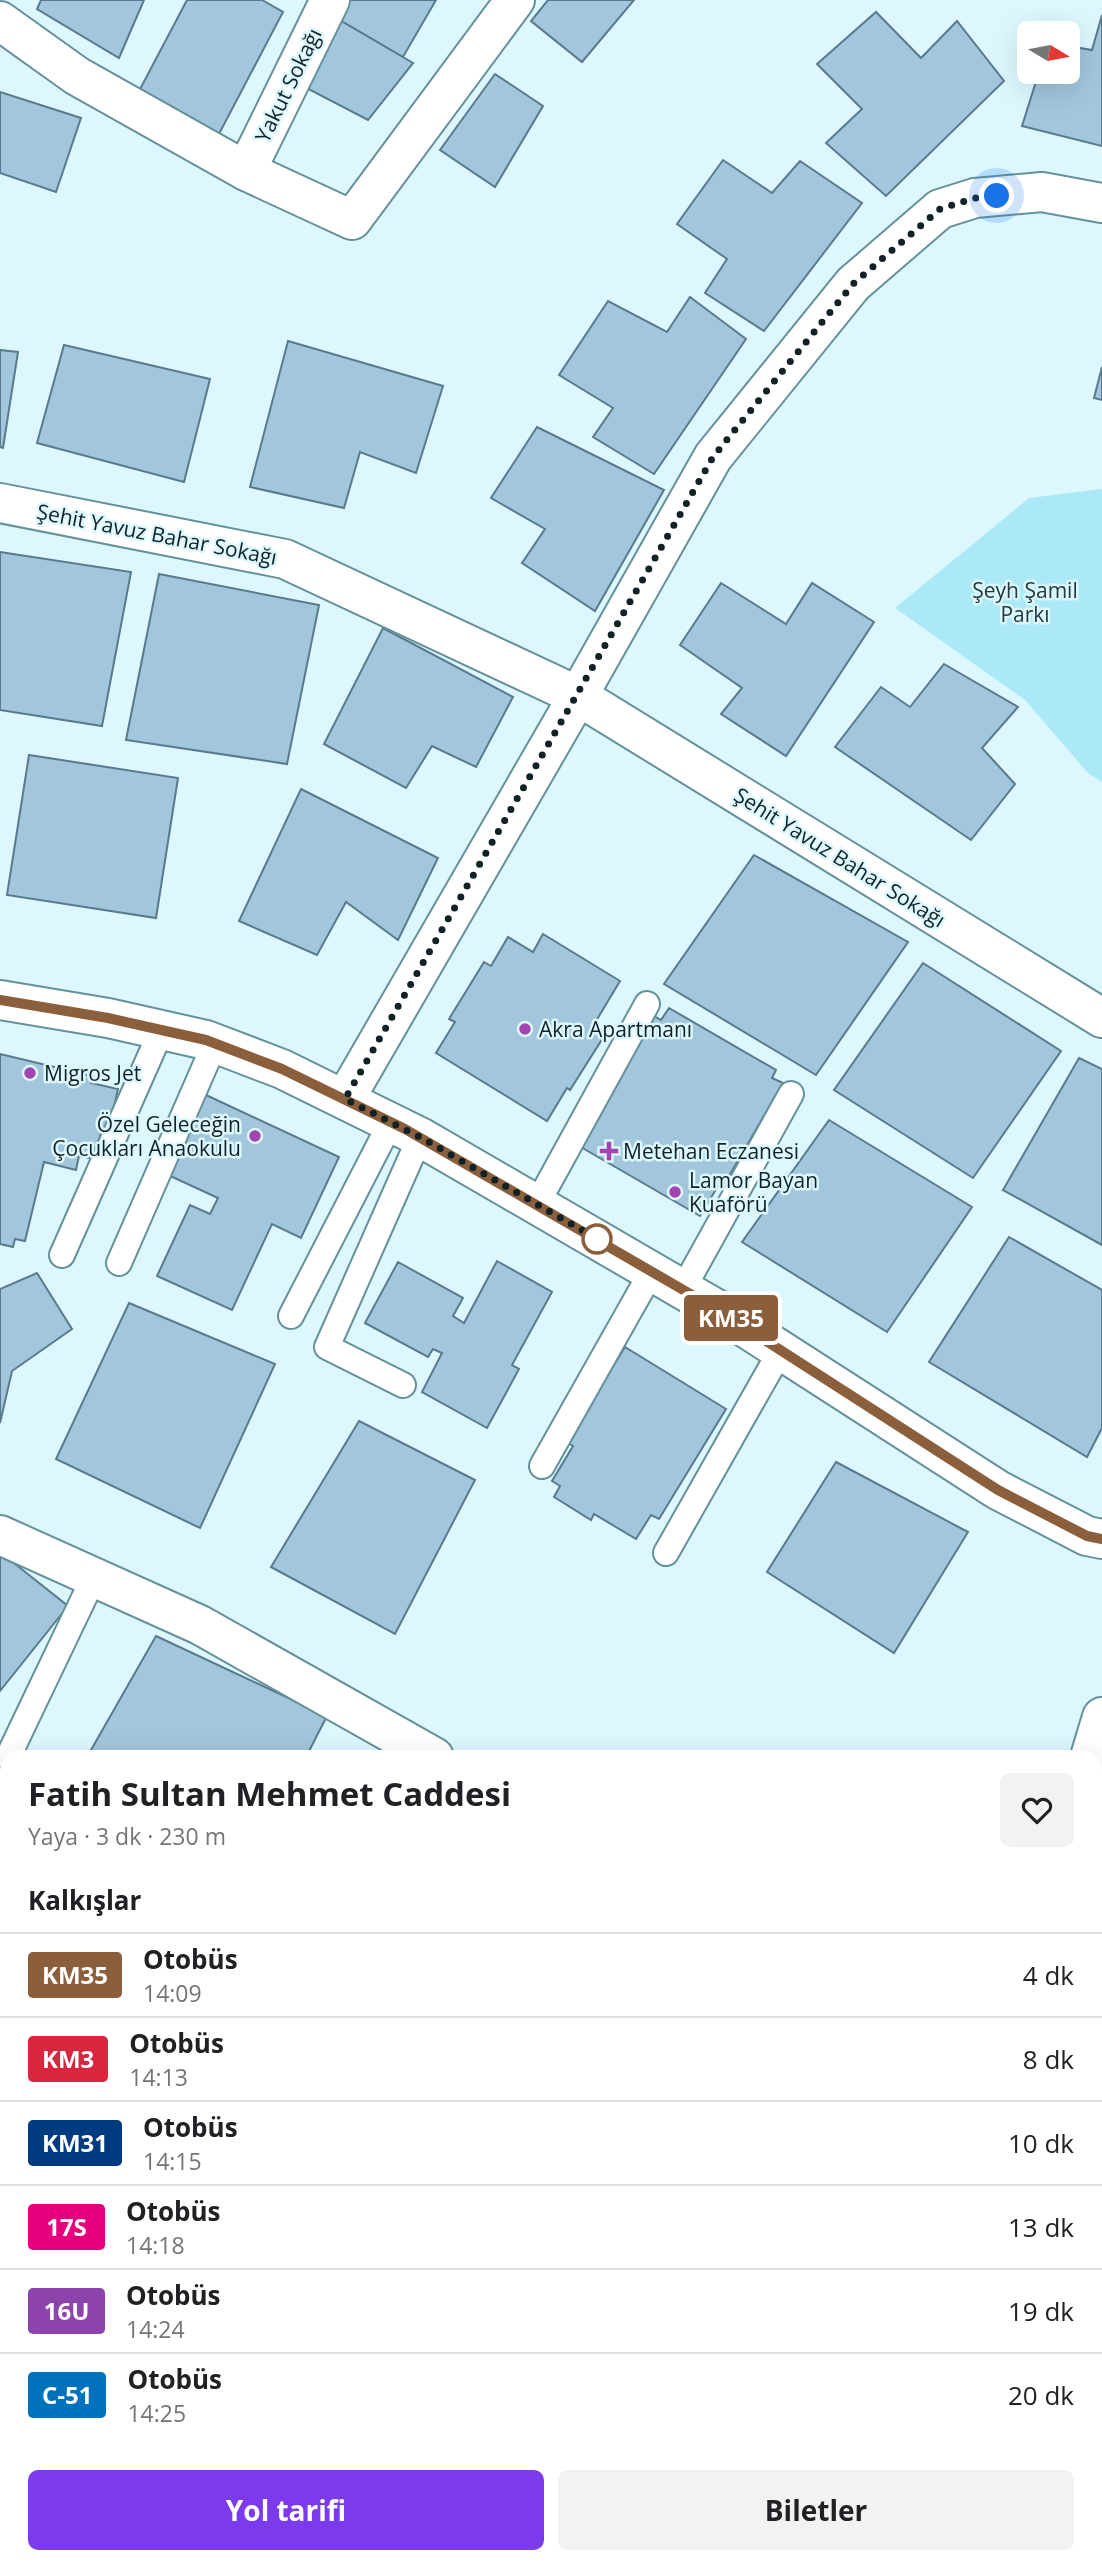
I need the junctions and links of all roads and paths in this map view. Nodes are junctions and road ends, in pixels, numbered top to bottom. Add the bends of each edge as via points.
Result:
1 (330, 0) edge
2 (515, 0) edge
3 (0, 21) edge
4 (246, 171) junction
5 (1102, 203) edge
6 (0, 503) edge
7 (578, 696) junction
8 (0, 1000) edge
9 (647, 1004) dead end
10 (1102, 1018) edge
11 (162, 1029) junction
12 (215, 1044) junction
13 (791, 1094) dead end
14 (345, 1099) junction
15 (405, 1129) junction
16 (537, 1204) junction
17 (62, 1255) dead end
18 (119, 1264) dead end
19 (667, 1280) junction
20 (291, 1316) dead end
21 (781, 1350) junction
22 (403, 1385) dead end
23 (542, 1466) dead end
24 (0, 1535) edge
25 (1102, 1539) edge
26 (666, 1553) dead end
27 (94, 1577) junction
28 (1102, 1717) edge
29 (12, 1750) edge
30 (422, 1750) edge
31 (1092, 1750) edge

1 - 4 street, Yakut Sokağı
2 - 4 street via 352,220
3 - 4 street via 77,76
5 - 7 street via 1042,192 975,198 940,209 853,284 713,457
6 - 7 street, Şehit Yavuz Bahar Sokağı via 285,559
7 - 10 street, Şehit Yavuz Bahar Sokağı
7 - 14 street
8 - 11 street
9 - 16 lane
11 - 12 street
11 - 17 lane
12 - 14 street
12 - 18 lane
13 - 19 lane
14 - 15 street
15 - 16 street
15 - 20 lane
15 - 22 lane via 327,1347
16 - 19 street
19 - 21 street
19 - 23 lane
21 - 25 street via 998,1490 1087,1536
21 - 26 lane
24 - 27 street
27 - 29 lane
27 - 30 street via 200,1625
28 - 31 street

